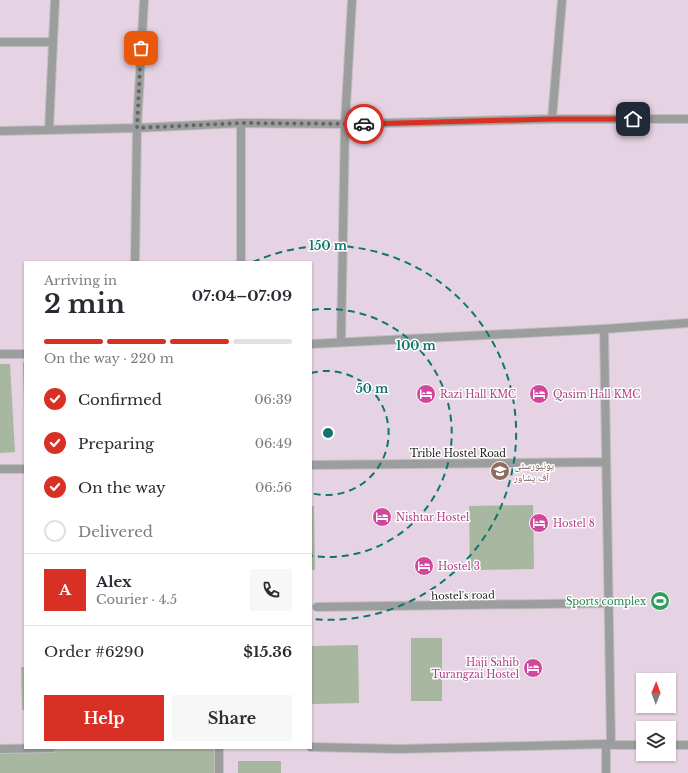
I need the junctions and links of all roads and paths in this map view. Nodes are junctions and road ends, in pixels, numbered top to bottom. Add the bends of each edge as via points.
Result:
1 (55, 0) edge
2 (144, 0) edge
3 (352, 0) edge
4 (562, 0) edge
5 (0, 42) edge
6 (53, 42) junction
7 (552, 119) junction
8 (688, 119) edge
9 (241, 123) junction
10 (345, 124) junction
11 (137, 128) junction
12 (49, 130) junction
13 (0, 131) edge
14 (135, 261) edge
15 (241, 261) edge
16 (688, 323) edge
17 (604, 329) junction
18 (341, 342) junction
19 (312, 344) edge
20 (0, 354) edge
21 (24, 354) edge
22 (605, 462) junction
23 (312, 464) edge
24 (0, 469) edge
25 (24, 469) edge
26 (609, 603) junction
27 (317, 607) dead end
28 (608, 745) junction
29 (636, 745) edge
30 (676, 745) edge
31 (688, 745) edge
32 (312, 747) edge
33 (0, 748) edge
34 (24, 748) edge
35 (219, 749) edge
36 (219, 773) edge
37 (606, 773) edge

1 - 6 street
2 - 11 street
3 - 10 street
4 - 7 street
5 - 6 street
6 - 12 street
7 - 8 street
7 - 10 street
9 - 10 street
9 - 11 street
9 - 15 street
10 - 18 street
11 - 12 street
11 - 14 street
12 - 13 street
16 - 17 street
17 - 18 street
17 - 22 street
18 - 19 street
20 - 21 street
22 - 23 street, Trible Hostel Road
22 - 26 street
24 - 25 street
26 - 27 street, hostel's road
26 - 28 street
28 - 29 street
28 - 32 street
28 - 37 street
30 - 31 street
33 - 34 street
35 - 36 street

